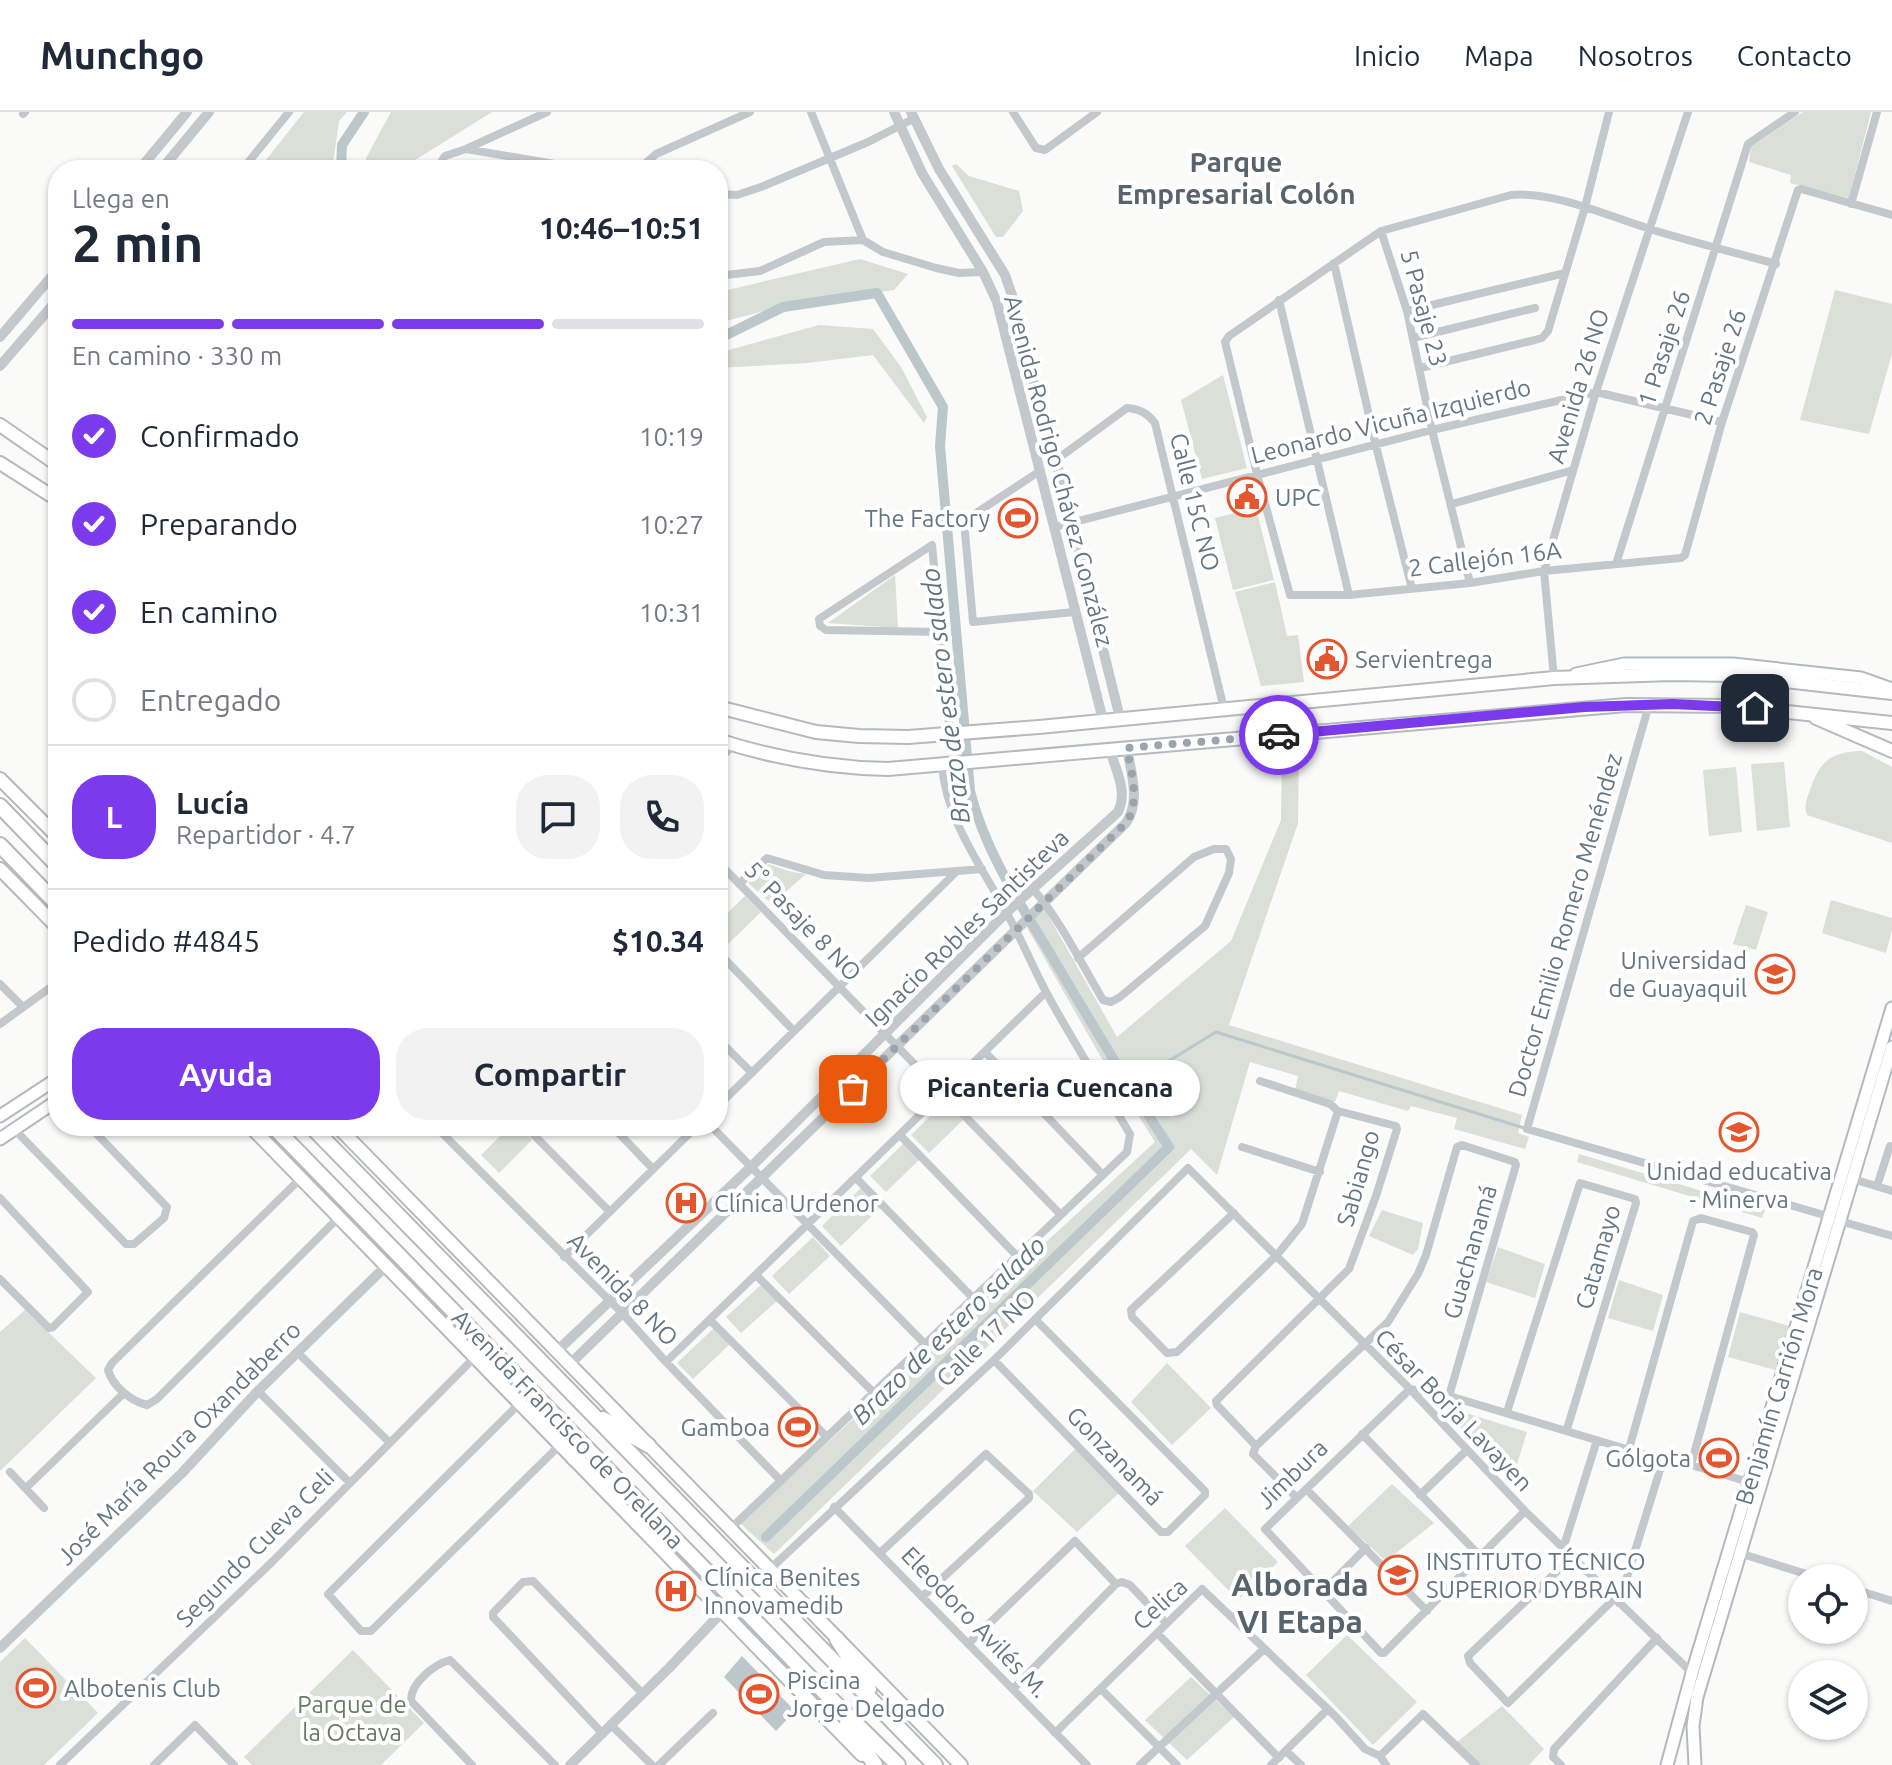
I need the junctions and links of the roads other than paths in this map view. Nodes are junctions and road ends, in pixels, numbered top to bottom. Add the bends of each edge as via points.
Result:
1 (187, 112) edge
2 (209, 112) edge
3 (289, 112) edge
4 (547, 112) edge
5 (750, 112) edge
6 (811, 112) edge
7 (894, 112) edge
8 (1013, 112) edge
9 (1097, 112) edge
10 (1609, 112) edge
11 (1688, 112) edge
12 (1795, 112) edge
13 (1877, 112) edge
14 (912, 115) edge
15 (901, 127) junction
16 (466, 149) junction
17 (830, 158) junction
18 (147, 160) edge
19 (169, 160) edge
20 (250, 160) edge
21 (442, 160) edge
22 (531, 160) edge
23 (649, 160) edge
24 (728, 195) edge
25 (1851, 204) junction
26 (1585, 207) junction
27 (1892, 215) edge
28 (1650, 229) junction
29 (1381, 231) junction
30 (863, 240) junction
31 (1718, 248) junction
32 (1334, 263) junction
33 (1776, 264) junction
34 (983, 272) junction
35 (1565, 273) junction
36 (728, 275) edge
37 (48, 281) edge
38 (1279, 300) junction
39 (1535, 308) dead end
40 (48, 311) edge
41 (1407, 311) junction
42 (0, 337) edge
43 (1413, 338) junction
44 (0, 366) edge
45 (1420, 368) junction
46 (1596, 392) junction
47 (1666, 410) junction
48 (1722, 422) junction
49 (0, 425) edge
50 (1432, 430) junction
51 (1376, 446) junction
52 (48, 458) edge
53 (1056, 460) junction
54 (1318, 460) junction
55 (0, 463) edge
56 (1573, 470) junction
57 (1040, 471) junction
58 (1257, 474) junction
59 (48, 494) edge
60 (1173, 497) junction
61 (1452, 504) junction
62 (1071, 523) junction
63 (1055, 527) junction
64 (1681, 558) joint
65 (1616, 564) junction
66 (1544, 571) junction
67 (1470, 583) junction
68 (1412, 589) junction
69 (1349, 595) junction
70 (1074, 612) junction
71 (942, 632) junction
72 (1554, 678) junction
73 (1892, 691) edge
74 (1649, 705) junction
75 (1224, 709) junction
76 (728, 710) edge
77 (1802, 712) junction
78 (1120, 718) junction
79 (1103, 720) junction
80 (1892, 723) edge
81 (953, 734) junction
82 (728, 743) edge
83 (733, 745) junction
84 (1127, 748) junction
85 (728, 750) edge
86 (1110, 750) junction
87 (1892, 751) edge
88 (942, 765) junction
89 (0, 779) edge
90 (0, 806) edge
91 (48, 827) edge
92 (0, 845) edge
93 (48, 856) edge
94 (0, 869) edge
95 (982, 869) junction
96 (728, 872) edge
97 (954, 874) junction
98 (739, 884) junction
99 (1031, 891) junction
100 (48, 895) edge
101 (1042, 903) junction
102 (1009, 910) junction
103 (48, 918) edge
104 (1018, 925) junction
105 (1078, 958) junction
106 (728, 962) edge
107 (0, 984) edge
108 (839, 987) junction
109 (48, 989) edge
110 (1046, 992) junction
111 (23, 1007) junction
112 (1892, 1008) edge
113 (0, 1024) edge
114 (794, 1031) junction
115 (885, 1034) junction
116 (897, 1046) junction
117 (1892, 1047) edge
118 (728, 1049) edge
119 (985, 1052) junction
120 (752, 1073) junction
121 (1260, 1081) dead end
122 (48, 1085) edge
123 (943, 1093) junction
124 (728, 1096) edge
125 (48, 1107) edge
126 (1338, 1111) junction
127 (0, 1116) edge
128 (14, 1129) junction
129 (900, 1135) junction
130 (99, 1136) edge
131 (260, 1136) edge
132 (283, 1136) edge
133 (321, 1136) edge
134 (350, 1136) edge
135 (445, 1136) edge
136 (535, 1136) edge
137 (622, 1136) edge
138 (687, 1136) edge
139 (721, 1136) edge
140 (0, 1139) edge
141 (1890, 1146) dead end
142 (1242, 1147) dead end
143 (751, 1167) junction
144 (653, 1169) junction
145 (1192, 1170) joint
146 (1320, 1172) junction
147 (1103, 1175) junction
148 (761, 1177) junction
149 (301, 1178) junction
150 (856, 1178) junction
151 (1853, 1179) junction
152 (1877, 1186) junction
153 (1892, 1191) edge
154 (0, 1198) edge
155 (610, 1212) junction
156 (1234, 1213) junction
157 (1061, 1215) junction
158 (339, 1217) junction
159 (1836, 1219) junction
160 (808, 1225) junction
161 (1892, 1236) edge
162 (1277, 1255) junction
163 (1017, 1256) junction
164 (564, 1257) junction
165 (386, 1266) junction
166 (756, 1275) junction
167 (0, 1279) edge
168 (973, 1298) junction
169 (1319, 1300) junction
170 (609, 1301) junction
171 (622, 1313) junction
172 (1035, 1319) junction
173 (710, 1320) junction
174 (925, 1344) junction
175 (1364, 1345) junction
176 (297, 1352) junction
177 (556, 1352) junction
178 (475, 1357) junction
179 (994, 1360) junction
180 (666, 1362) junction
181 (569, 1365) junction
182 (1410, 1389) junction
183 (258, 1391) junction
184 (124, 1393) junction
185 (874, 1393) junction
186 (1449, 1396) junction
187 (520, 1403) junction
188 (586, 1409) junction
189 (1507, 1412) junction
190 (1567, 1429) junction
191 (1362, 1434) junction
192 (827, 1437) junction
193 (1597, 1440) junction
194 (389, 1442) junction
195 (560, 1445) junction
196 (648, 1445) junction
197 (1256, 1446) junction
198 (1629, 1449) junction
199 (1466, 1451) junction
200 (574, 1458) junction
201 (1663, 1460) junction
202 (1691, 1465) junction
203 (10, 1472) dead end
204 (781, 1481) junction
205 (1749, 1482) junction
206 (350, 1483) junction
207 (26, 1488) junction
208 (1306, 1489) junction
209 (1420, 1495) junction
210 (1296, 1497) junction
211 (834, 1507) junction
212 (44, 1508) dead end
213 (1525, 1511) junction
214 (655, 1518) junction
215 (730, 1529) junction
216 (1366, 1548) junction
217 (1563, 1549) junction
218 (880, 1553) junction
219 (1739, 1553) junction
220 (1481, 1557) junction
221 (1572, 1557) junction
222 (1788, 1568) edge
223 (769, 1570) junction
224 (1116, 1584) junction
225 (1323, 1591) junction
226 (1868, 1593) edge
227 (922, 1597) junction
228 (1616, 1601) junction
229 (1892, 1601) edge
230 (723, 1611) junction
231 (1427, 1611) junction
232 (1166, 1623) junction
233 (1157, 1633) junction
234 (1657, 1638) junction
235 (837, 1639) junction
236 (968, 1644) junction
237 (0, 1648) edge
238 (1264, 1649) junction
239 (1692, 1673) junction
240 (1013, 1689) junction
241 (1101, 1689) junction
242 (643, 1694) junction
243 (1216, 1694) junction
244 (831, 1699) junction
245 (1327, 1710) junction
246 (713, 1713) dead end
247 (884, 1713) junction
248 (611, 1725) junction
249 (1055, 1733) junction
250 (603, 1734) junction
251 (1159, 1747) junction
252 (1282, 1754) junction
253 (1380, 1756) junction
254 (60, 1765) edge
255 (154, 1765) edge
256 (234, 1765) edge
257 (472, 1765) edge
258 (555, 1765) edge
259 (570, 1765) edge
260 (652, 1765) edge
261 (659, 1765) edge
262 (874, 1765) edge
263 (898, 1765) edge
264 (935, 1765) edge
265 (961, 1765) edge
266 (1087, 1765) edge
267 (1140, 1765) edge
268 (1177, 1765) edge
269 (1271, 1765) edge
270 (1301, 1765) edge
271 (1386, 1765) edge
272 (1476, 1765) edge
273 (1561, 1765) edge
274 (1667, 1765) edge
275 (1695, 1765) edge

1 - 18 street
2 - 19 street
3 - 20 street
4 - 16 street
5 - 23 street
6 - 17 street
7 - 15 street, Avenida Rodrigo Chávez González
8 - 9 street via 1036,148 1045,150
10 - 26 street
11 - 28 street, Avenida 26 NO
12 - 31 street, 1 Pasaje 26 via 1748,144
13 - 25 street
14 - 15 street
14 - 53 street, Avenida Rodrigo Chávez González via 1005,275
15 - 17 street
15 - 34 street, Avenida Rodrigo Chávez González via 922,173
16 - 21 street
16 - 22 street
17 - 24 street via 761,187
17 - 30 street
25 - 27 street
25 - 33 street, 2 Pasaje 26 via 1798,190
26 - 28 street
26 - 29 street via 1526,193
26 - 35 street
28 - 31 street
28 - 46 street, Avenida 26 NO
29 - 32 street
29 - 41 street, 5 Pasaje 23
30 - 34 street via 883,252 936,268
30 - 36 street via 824,242 760,271
31 - 33 street
31 - 47 street, 1 Pasaje 26
32 - 38 street
32 - 51 street
33 - 48 street, 2 Pasaje 26
34 - 57 street, Avenida Rodrigo Chávez González via 997,302
35 - 41 street
35 - 45 street via 1542,338
37 - 42 street
38 - 54 street
38 - 58 street via 1225,342
39 - 43 street
40 - 44 street
41 - 43 street, 5 Pasaje 23
43 - 45 street, 5 Pasaje 23
45 - 50 street, 5 Pasaje 23
46 - 47 street, Leonardo Vicuña Izquierdo
46 - 50 street, Leonardo Vicuña Izquierdo
46 - 56 street, Avenida 26 NO
47 - 48 street, Leonardo Vicuña Izquierdo
47 - 65 street, 1 Pasaje 26
48 - 64 street, 2 Pasaje 26
49 - 52 main road
50 - 51 street, Leonardo Vicuña Izquierdo
50 - 61 street, 5 Pasaje 23
51 - 54 street, Leonardo Vicuña Izquierdo
51 - 68 street
53 - 60 street, Calle 15C NO via 1119,413 1137,409 1155,423
53 - 62 street, Avenida Rodrigo Chávez González
54 - 58 street, Leonardo Vicuña Izquierdo
54 - 69 street
55 - 59 main road
56 - 61 street
56 - 66 street, Avenida 26 NO
57 - 63 street, Avenida Rodrigo Chávez González
57 - 70 street via 964,521 973,622
58 - 60 street, Leonardo Vicuña Izquierdo
58 - 69 street, 2 Callejón 16A via 1289,594
60 - 62 street, Leonardo Vicuña Izquierdo
60 - 75 street, Calle 15C NO
61 - 67 street, 5 Pasaje 23
62 - 63 street, Leonardo Vicuña Izquierdo
62 - 78 street, Avenida Rodrigo Chávez González
63 - 70 street, Avenida Rodrigo Chávez González
64 - 65 street, 2 Callejón 16A
65 - 66 street, 2 Callejón 16A
66 - 67 street, 2 Callejón 16A
66 - 72 street, Avenida 26 NO
67 - 68 street, 2 Callejón 16A
68 - 69 street, 2 Callejón 16A
70 - 79 street, Avenida Rodrigo Chávez González
71 - 71 street via 932,545 819,619 826,630
71 - 81 street
72 - 73 main road via 1733,675
72 - 75 main road
74 - 77 main road
74 - 84 main road
74 - 159 street, Doctor Emilio Romero Menéndez via 1527,1129
75 - 78 main road
76 - 81 main road via 816,732
77 - 80 main road
77 - 87 main road
78 - 79 main road
79 - 81 main road
82 - 83 main road
83 - 85 street
83 - 88 main road via 817,765
84 - 86 main road
84 - 101 street, Ignacio Robles Santisteva via 1134,797 1130,817
86 - 88 main road
86 - 99 street, Ignacio Robles Santisteva via 1123,795 1118,812
88 - 95 street via 950,805
89 - 91 main road
90 - 93 highway
92 - 100 highway
94 - 103 main road
95 - 97 street
95 - 102 street
96 - 98 street, 5° Pasaje 8 NO
97 - 98 street via 824,875 767,858
97 - 108 street
98 - 108 street, 5° Pasaje 8 NO
99 - 101 street
99 - 102 street, Ignacio Robles Santisteva
101 - 104 street, Ignacio Robles Santisteva
101 - 105 street
102 - 104 street
102 - 115 street, Ignacio Robles Santisteva
104 - 110 street
104 - 116 street, Ignacio Robles Santisteva
105 - 105 street via 1194,857 1226,849 1229,873 1205,926 1120,997 1103,1000
106 - 114 street
107 - 111 street
108 - 114 street
108 - 115 street, 5° Pasaje 8 NO
109 - 111 street
110 - 119 street
110 - 147 street via 1130,1134 1127,1152
111 - 113 street
112 - 159 main road, Benjamín Carrión Mora
114 - 120 street
115 - 116 street, 5° Pasaje 8 NO
115 - 143 street, Ignacio Robles Santisteva
116 - 123 street, 5° Pasaje 8 NO
116 - 148 street, Ignacio Robles Santisteva
117 - 151 main road, Benjamín Carrión Mora
118 - 120 street
119 - 123 street
119 - 147 street
120 - 124 street
121 - 126 street
122 - 127 main road
123 - 129 street
123 - 157 street, 5° Pasaje 8 NO
125 - 128 main road
126 - 146 street, Sabiango
126 - 169 street, Sabiango via 1397,1129 1355,1257
128 - 130 street via 126,1244 134,1244 164,1218 167,1207
128 - 140 main road
129 - 150 street
129 - 163 street
131 - 149 main road, Avenida Francisco de Orellana
132 - 214 highway, Avenida Francisco de Orellana
133 - 188 highway, Avenida Francisco de Orellana
134 - 177 main road, Avenida Francisco de Orellana
135 - 164 street, Avenida 8 NO
136 - 155 street
137 - 144 street
138 - 144 street
139 - 143 street
141 - 152 street
142 - 146 street
143 - 148 street
143 - 170 street, Ignacio Robles Santisteva
144 - 155 street
145 - 156 street, César Borja Lavayen
145 - 172 street, Calle 17 NO via 1184,1170
146 - 162 street, Sabiango via 1302,1224
147 - 157 street
148 - 160 street
148 - 171 street, Ignacio Robles Santisteva
149 - 158 main road, Avenida Francisco de Orellana
149 - 184 street via 112,1363 110,1378
150 - 160 street
150 - 168 street
151 - 152 street
151 - 159 main road, Benjamín Carrión Mora
152 - 153 street
154 - 167 street via 88,1292 49,1328
155 - 164 street
156 - 162 street, César Borja Lavayen
156 - 162 street, Sabiango via 1131,1310 1167,1353 1177,1352
157 - 163 street
158 - 165 main road, Avenida Francisco de Orellana
158 - 184 street via 157,1399 147,1405
159 - 161 street, Doctor Emilio Romero Menéndez
159 - 205 main road, Benjamín Carrión Mora
159 - 219 main road, Benjamín Carrión Mora
160 - 166 street
160 - 174 street
162 - 169 street, César Borja Lavayen
163 - 168 street
164 - 170 street, Avenida 8 NO
165 - 176 street, José María Roura Oxandaberro
165 - 178 main road, Avenida Francisco de Orellana
166 - 173 street
166 - 185 street
168 - 174 street
169 - 175 street, César Borja Lavayen
169 - 197 street via 1216,1401
170 - 171 street, Avenida 8 NO
170 - 177 street, Ignacio Robles Santisteva
171 - 180 street, Avenida 8 NO
171 - 181 street, Ignacio Robles Santisteva
172 - 179 street, Calle 17 NO
172 - 179 street, Gonzanamá via 1205,1495 1168,1532 1161,1532
173 - 180 street
173 - 192 street
174 - 185 street
175 - 182 street, César Borja Lavayen
175 - 186 street, Guachanamá via 1388,1322 1418,1274 1457,1147 1515,1162
175 - 197 street
176 - 183 street, José María Roura Oxandaberro
176 - 194 street
177 - 181 main road, Avenida Francisco de Orellana
178 - 187 main road, Avenida Francisco de Orellana
178 - 194 street, Segundo Cueva Celi
179 - 211 street, Calle 17 NO
180 - 204 street, Avenida 8 NO
181 - 196 main road, Avenida Francisco de Orellana
182 - 186 street
182 - 191 street, Jimbura
182 - 199 street, César Borja Lavayen
183 - 206 street
183 - 237 street, José María Roura Oxandaberro via 182,1473
184 - 207 street
185 - 192 street
186 - 189 street
187 - 195 main road, Avenida Francisco de Orellana
187 - 195 street via 328,1594 361,1631 371,1631
188 - 196 highway
188 - 247 highway, Avenida Francisco de Orellana
189 - 190 street
189 - 190 street, Catamayo via 1580,1183 1636,1203
190 - 193 street
191 - 208 street, Jimbura
191 - 209 street
192 - 204 street
193 - 198 street
193 - 217 street
194 - 206 street, Segundo Cueva Celi
195 - 200 main road, Avenida Francisco de Orellana
196 - 215 main road, Avenida Francisco de Orellana
197 - 210 street via 1253,1454
198 - 201 street
198 - 202 street via 1693,1221 1752,1232
199 - 209 street
199 - 213 street, César Borja Lavayen
200 - 214 highway
200 - 230 main road, Avenida Francisco de Orellana
201 - 202 street
201 - 228 street
202 - 205 street
203 - 207 street
204 - 215 street
205 - 239 main road, Benjamín Carrión Mora
206 - 254 street, Segundo Cueva Celi
207 - 212 street
208 - 210 street, Jimbura
208 - 216 street
209 - 220 street
210 - 225 street, Jimbura via 1266,1532
211 - 218 street, Eleodoro Avilés M.
211 - 223 street, Calle 17 NO
213 - 217 street, César Borja Lavayen
213 - 220 street, Jimbura
214 - 244 highway, Avenida Francisco de Orellana
215 - 223 main road, Avenida Francisco de Orellana
216 - 225 street
216 - 231 street
217 - 221 street, César Borja Lavayen
218 - 227 street, Eleodoro Avilés M.
218 - 227 street via 986,1454 1029,1494
219 - 222 street
219 - 275 main road, Benjamín Carrión Mora via 1694,1712
220 - 231 street, Jimbura
221 - 228 street, César Borja Lavayen
221 - 228 street via 1468,1656 1508,1703
223 - 235 main road, Avenida Francisco de Orellana
224 - 232 street via 1130,1585
224 - 236 street via 1075,1541
224 - 240 street
225 - 231 street, Jimbura via 1381,1653 1387,1653
226 - 229 street
227 - 236 street, Eleodoro Avilés M.
228 - 234 street, César Borja Lavayen
230 - 242 street
230 - 262 main road, Avenida Francisco de Orellana
232 - 233 street, Celica
232 - 238 street, Celica via 1204,1590
233 - 241 street, Celica
233 - 243 street
234 - 239 street, César Borja Lavayen
234 - 273 street via 1554,1749 1553,1757
235 - 247 highway
235 - 265 main road, Avenida Francisco de Orellana
236 - 240 street, Eleodoro Avilés M.
238 - 243 street
238 - 245 street, Celica
239 - 274 main road, Benjamín Carrión Mora
240 - 249 street, Eleodoro Avilés M.
241 - 249 street, Celica
241 - 251 street
242 - 248 street
242 - 250 street via 533,1581 523,1582 493,1617
243 - 251 street
243 - 252 street
244 - 262 highway
244 - 263 highway, Avenida Francisco de Orellana
245 - 252 street
245 - 253 street, Celica via 1365,1749
246 - 261 street
247 - 264 highway, Avenida Francisco de Orellana
248 - 250 street
248 - 260 street
249 - 266 street, Eleodoro Avilés M.
250 - 259 street
251 - 267 street
251 - 268 street
252 - 269 street
252 - 270 street
253 - 271 street, Celica
253 - 272 street via 1423,1714
255 - 256 street via 195,1725
257 - 258 street via 411,1701 415,1687 439,1663 450,1660

